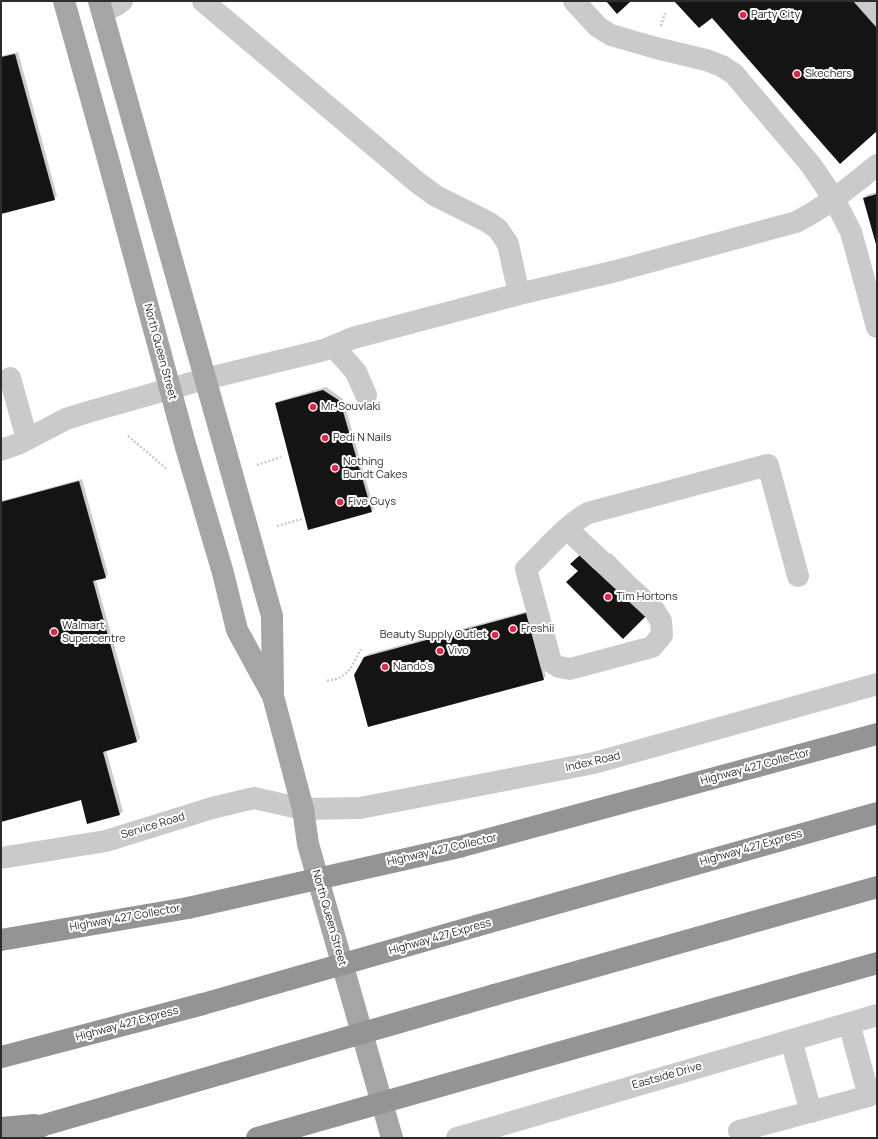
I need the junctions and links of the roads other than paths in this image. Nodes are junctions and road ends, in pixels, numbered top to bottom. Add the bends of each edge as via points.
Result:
1 (64, 1) edge
2 (122, 1) edge
3 (203, 1) edge
4 (574, 1) edge
5 (869, 1) edge
6 (101, 6) edge
7 (877, 10) edge
8 (877, 165) edge
9 (834, 199) junction
10 (519, 294) junction
11 (877, 327) edge
12 (333, 346) junction
13 (10, 378) dead end
14 (205, 378) junction
15 (170, 388) junction
16 (366, 395) dead end
17 (27, 439) junction
18 (1, 450) edge
19 (567, 529) junction
20 (798, 576) dead end
21 (877, 684) edge
22 (273, 696) junction
23 (877, 734) edge
24 (303, 809) junction
25 (877, 813) edge
26 (1, 858) edge
27 (877, 887) edge
28 (1, 940) edge
29 (877, 964) edge
30 (877, 1015) edge
31 (849, 1023) junction
32 (791, 1040) junction
33 (1, 1057) edge
34 (873, 1095) edge
35 (811, 1112) junction
36 (44, 1125) junction
37 (1, 1128) edge
38 (739, 1131) dead end
39 (17, 1138) edge
40 (257, 1138) edge
41 (392, 1138) edge
42 (457, 1138) edge

1 - 15 main road, North Queen Street
2 - 6 street via 117,5
3 - 10 street via 418,183 436,196 498,229 508,244
4 - 9 street via 598,27 611,35 706,60 734,74 811,165
5 - 7 street
6 - 14 main road, North Queen Street
8 - 9 street
9 - 10 street via 796,222 616,271
9 - 11 street via 851,232
10 - 12 street via 353,338
12 - 14 street via 234,373
12 - 16 street via 356,372
13 - 17 street
14 - 15 street
14 - 22 main road, North Queen Street via 272,616
15 - 17 street via 66,419
15 - 22 main road, North Queen Street via 237,630
17 - 18 street
19 - 19 street via 654,610 661,621 662,635 652,647 570,670 551,662 526,569
19 - 20 street via 588,513 768,465
21 - 24 street, Index Road via 594,763 360,808
22 - 24 main road, North Queen Street
23 - 28 highway, Highway 427 Collector, bridge via 459,847 188,908
24 - 26 street, Service Road via 254,798 184,816 106,841
24 - 41 main road, North Queen Street via 308,844
25 - 33 highway, Highway 427 Express, bridge via 203,1004
27 - 36 highway, bridge
29 - 40 highway, bridge
30 - 31 street, Eastside Drive
31 - 32 street, Eastside Drive
31 - 34 street
32 - 35 street
32 - 42 street, Eastside Drive
34 - 35 street
35 - 38 street
36 - 37 highway
36 - 39 highway

